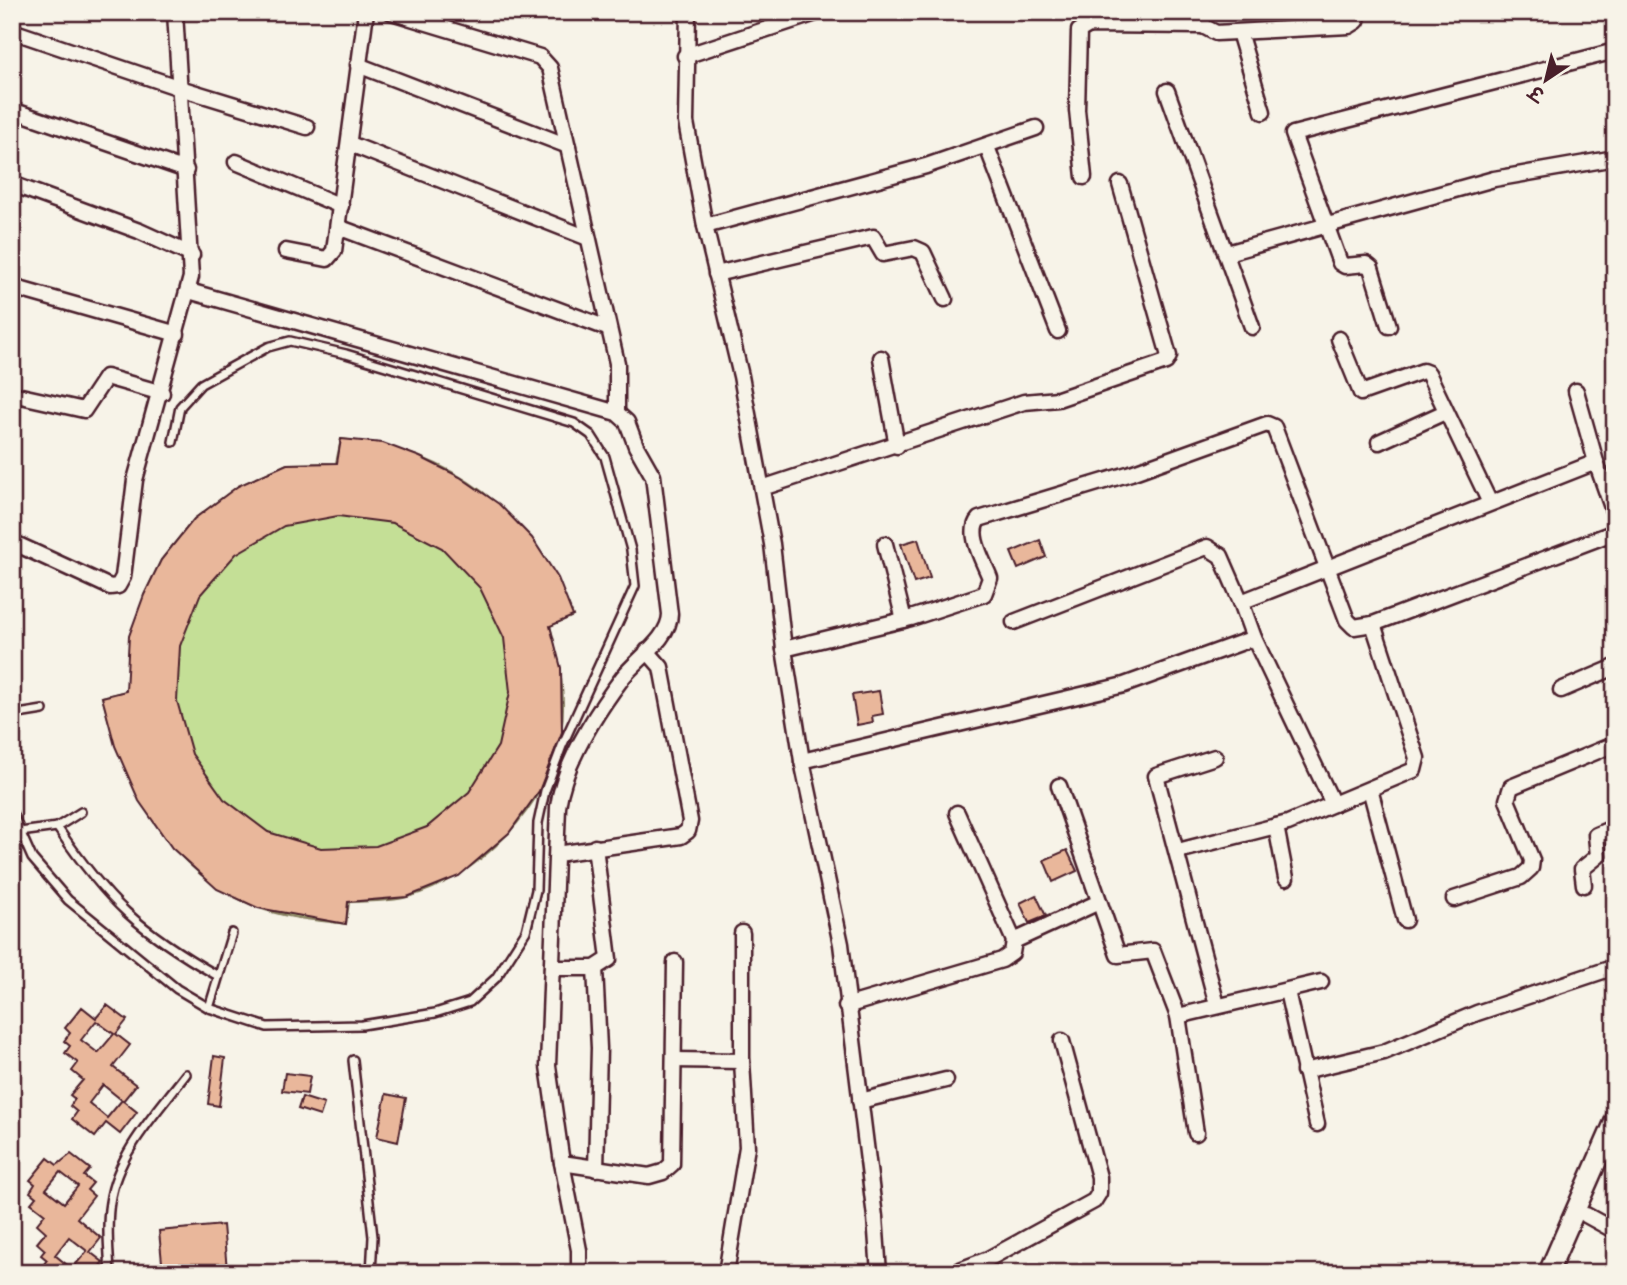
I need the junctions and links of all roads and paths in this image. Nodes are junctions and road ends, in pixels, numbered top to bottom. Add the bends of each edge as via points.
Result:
1 (366, 12) edge
2 (391, 12) edge
3 (688, 12) edge
4 (819, 12) edge
5 (1359, 12) edge
6 (172, 13) edge
7 (1203, 19) edge
8 (12, 31) edge
9 (1239, 32) junction
10 (1615, 51) edge
11 (685, 56) junction
12 (358, 65) junction
13 (180, 88) junction
14 (1167, 91) dead end
15 (12, 110) edge
16 (1263, 112) dead end
17 (307, 127) dead end
18 (1035, 128) dead end
19 (350, 144) junction
20 (568, 146) junction
21 (987, 147) junction
22 (1615, 158) edge
23 (236, 162) dead end
24 (186, 170) junction
25 (1084, 177) dead end
26 (12, 184) edge
27 (1120, 184) dead end
28 (341, 206) junction
29 (1327, 225) junction
30 (705, 226) junction
31 (338, 227) junction
32 (588, 238) junction
33 (286, 251) dead end
34 (1227, 254) junction
35 (192, 255) junction
36 (716, 274) junction
37 (12, 286) edge
38 (189, 291) junction
39 (945, 299) dead end
40 (1389, 326) dead end
41 (1252, 327) dead end
42 (607, 328) junction
43 (1058, 331) dead end
44 (177, 334) junction
45 (1339, 339) dead end
46 (881, 358) dead end
47 (1576, 391) dead end
48 (162, 393) junction
49 (12, 394) edge
50 (1444, 412) junction
51 (617, 413) junction
52 (173, 442) dead end
53 (1379, 442) dead end
54 (897, 446) junction
55 (1596, 462) junction
56 (762, 488) junction
57 (1490, 503) junction
58 (1615, 516) edge
59 (1615, 532) edge
60 (12, 542) edge
61 (885, 544) dead end
62 (1327, 566) junction
63 (1241, 602) junction
64 (905, 620) junction
65 (1014, 622) dead end
66 (1373, 624) junction
67 (1254, 638) junction
68 (784, 649) junction
69 (646, 651) junction
70 (1615, 667) edge
71 (1561, 690) dead end
72 (43, 709) dead end
73 (12, 715) edge
74 (1615, 744) edge
75 (1215, 757) dead end
76 (802, 761) junction
77 (1059, 786) dead end
78 (1370, 789) junction
79 (1333, 804) junction
80 (81, 812) dead end
81 (12, 813) edge
82 (957, 813) dead end
83 (1276, 826) junction
84 (57, 827) junction
85 (1615, 827) edge
86 (20, 832) junction
87 (595, 847) junction
88 (1178, 852) junction
89 (557, 854) junction
90 (1286, 878) dead end
91 (1584, 885) dead end
92 (1454, 899) dead end
93 (1099, 902) junction
94 (1405, 920) dead end
95 (232, 933) dead end
96 (742, 933) dead end
97 (1014, 941) junction
98 (675, 962) dead end
99 (1615, 967) edge
100 (552, 968) junction
101 (595, 968) junction
102 (218, 976) junction
103 (1321, 982) dead end
104 (1287, 991) junction
105 (1217, 1005) junction
106 (846, 1006) junction
107 (209, 1008) junction
108 (1178, 1016) junction
109 (1062, 1041) dead end
110 (353, 1060) dead end
111 (674, 1060) junction
112 (742, 1061) junction
113 (1304, 1072) junction
114 (186, 1073) dead end
115 (946, 1080) dead end
116 (860, 1101) junction
117 (1615, 1120) edge
118 (1317, 1124) dead end
119 (1196, 1133) dead end
120 (1615, 1149) edge
121 (562, 1163) junction
122 (596, 1169) junction
123 (1586, 1215) junction
124 (1615, 1231) edge
125 (111, 1272) edge
126 (371, 1273) edge
127 (579, 1273) edge
128 (726, 1273) edge
129 (879, 1273) edge
130 (952, 1273) edge
131 (1548, 1273) edge
132 (1561, 1273) edge

1 - 12 street
2 - 20 street via 540,57 550,68
3 - 11 street
4 - 11 street
5 - 9 street via 1357,21 1349,26
6 - 13 street
7 - 9 street via 1216,33
7 - 25 street via 1089,25 1079,31 1077,110
8 - 13 street
9 - 16 street
10 - 29 street via 1411,106 1295,131 1293,139
11 - 30 street via 686,122
12 - 19 street
12 - 20 street
13 - 17 street
13 - 24 street
14 - 34 street
15 - 24 street
18 - 21 street
19 - 28 street
19 - 32 street
20 - 32 street
21 - 30 street
21 - 43 street
22 - 29 street via 1494,179
23 - 28 street
24 - 35 street
26 - 35 street via 139,230
27 - 54 street via 1169,356 1166,362 1058,400 1024,402
28 - 31 street
29 - 34 street
29 - 40 street via 1342,264 1371,268
30 - 36 street
31 - 33 street via 334,251 327,260
31 - 42 street
32 - 42 street
34 - 41 street
35 - 38 street
36 - 39 street via 873,237 883,254 914,248 923,252
36 - 56 street
37 - 44 street
38 - 44 street
38 - 51 street
42 - 51 street via 617,363
44 - 48 street
45 - 50 street via 1359,391 1368,393 1425,372
46 - 54 street
47 - 55 street
48 - 49 street via 106,377 84,410
48 - 60 street via 135,480 123,577 118,586 110,587
50 - 53 street
50 - 57 street
51 - 69 street via 627,422 657,492 670,618 666,630
52 - 107 lane via 176,416 186,397 268,347 290,341 346,354 584,428 605,457 635,571 631,594 549,778 538,823 533,910 514,954 496,978 470,1002 451,1009 362,1025 267,1027
54 - 56 street
55 - 57 street
55 - 58 street
56 - 68 street
57 - 62 street
59 - 66 street
61 - 64 street
62 - 63 street
62 - 64 street via 1274,427 1266,424 1131,473 979,519 974,535 990,578 987,591
62 - 66 street via 1349,623 1357,628
63 - 65 street via 1221,556 1208,547
63 - 67 street
64 - 68 street
66 - 78 street via 1418,762 1409,774
67 - 76 street via 1124,685
67 - 79 street
68 - 76 street
69 - 87 street via 661,667 690,826 681,836
69 - 89 street via 615,688 576,755 560,796
70 - 71 street
72 - 73 lane
74 - 92 street via 1511,787 1507,800 1532,860 1531,868 1521,877
75 - 88 street via 1156,776
76 - 106 street via 829,877
77 - 93 street
78 - 79 street
78 - 94 street
79 - 83 street
80 - 84 lane
81 - 86 lane
82 - 97 street
83 - 88 street
83 - 90 street
84 - 86 lane
84 - 102 lane via 89,874 132,920
85 - 91 street via 1596,835 1598,856 1582,869
86 - 107 lane via 32,858 68,900 177,989
87 - 89 street
87 - 101 street via 609,954 607,963
88 - 105 street
89 - 100 street
93 - 97 street
93 - 108 street via 1118,956 1153,951
95 - 102 lane
96 - 112 street
97 - 106 street via 1012,953 1002,960
98 - 111 street
99 - 113 street via 1476,1013 1384,1052
100 - 101 street
100 - 121 street via 548,1066
101 - 122 street via 599,1048
102 - 107 lane
103 - 104 street
104 - 105 street
104 - 113 street
105 - 108 street
106 - 116 street
108 - 119 street
109 - 130 street via 1099,1177 1099,1193 1094,1201 1000,1253
110 - 126 lane via 373,1237
111 - 112 street
111 - 122 street via 672,1164 649,1176
112 - 128 street via 747,1147
113 - 118 street
114 - 125 lane via 117,1173 110,1203
115 - 116 street
116 - 129 street
117 - 131 street
120 - 123 street
121 - 122 street
121 - 127 street via 579,1250
123 - 124 street
123 - 132 street

